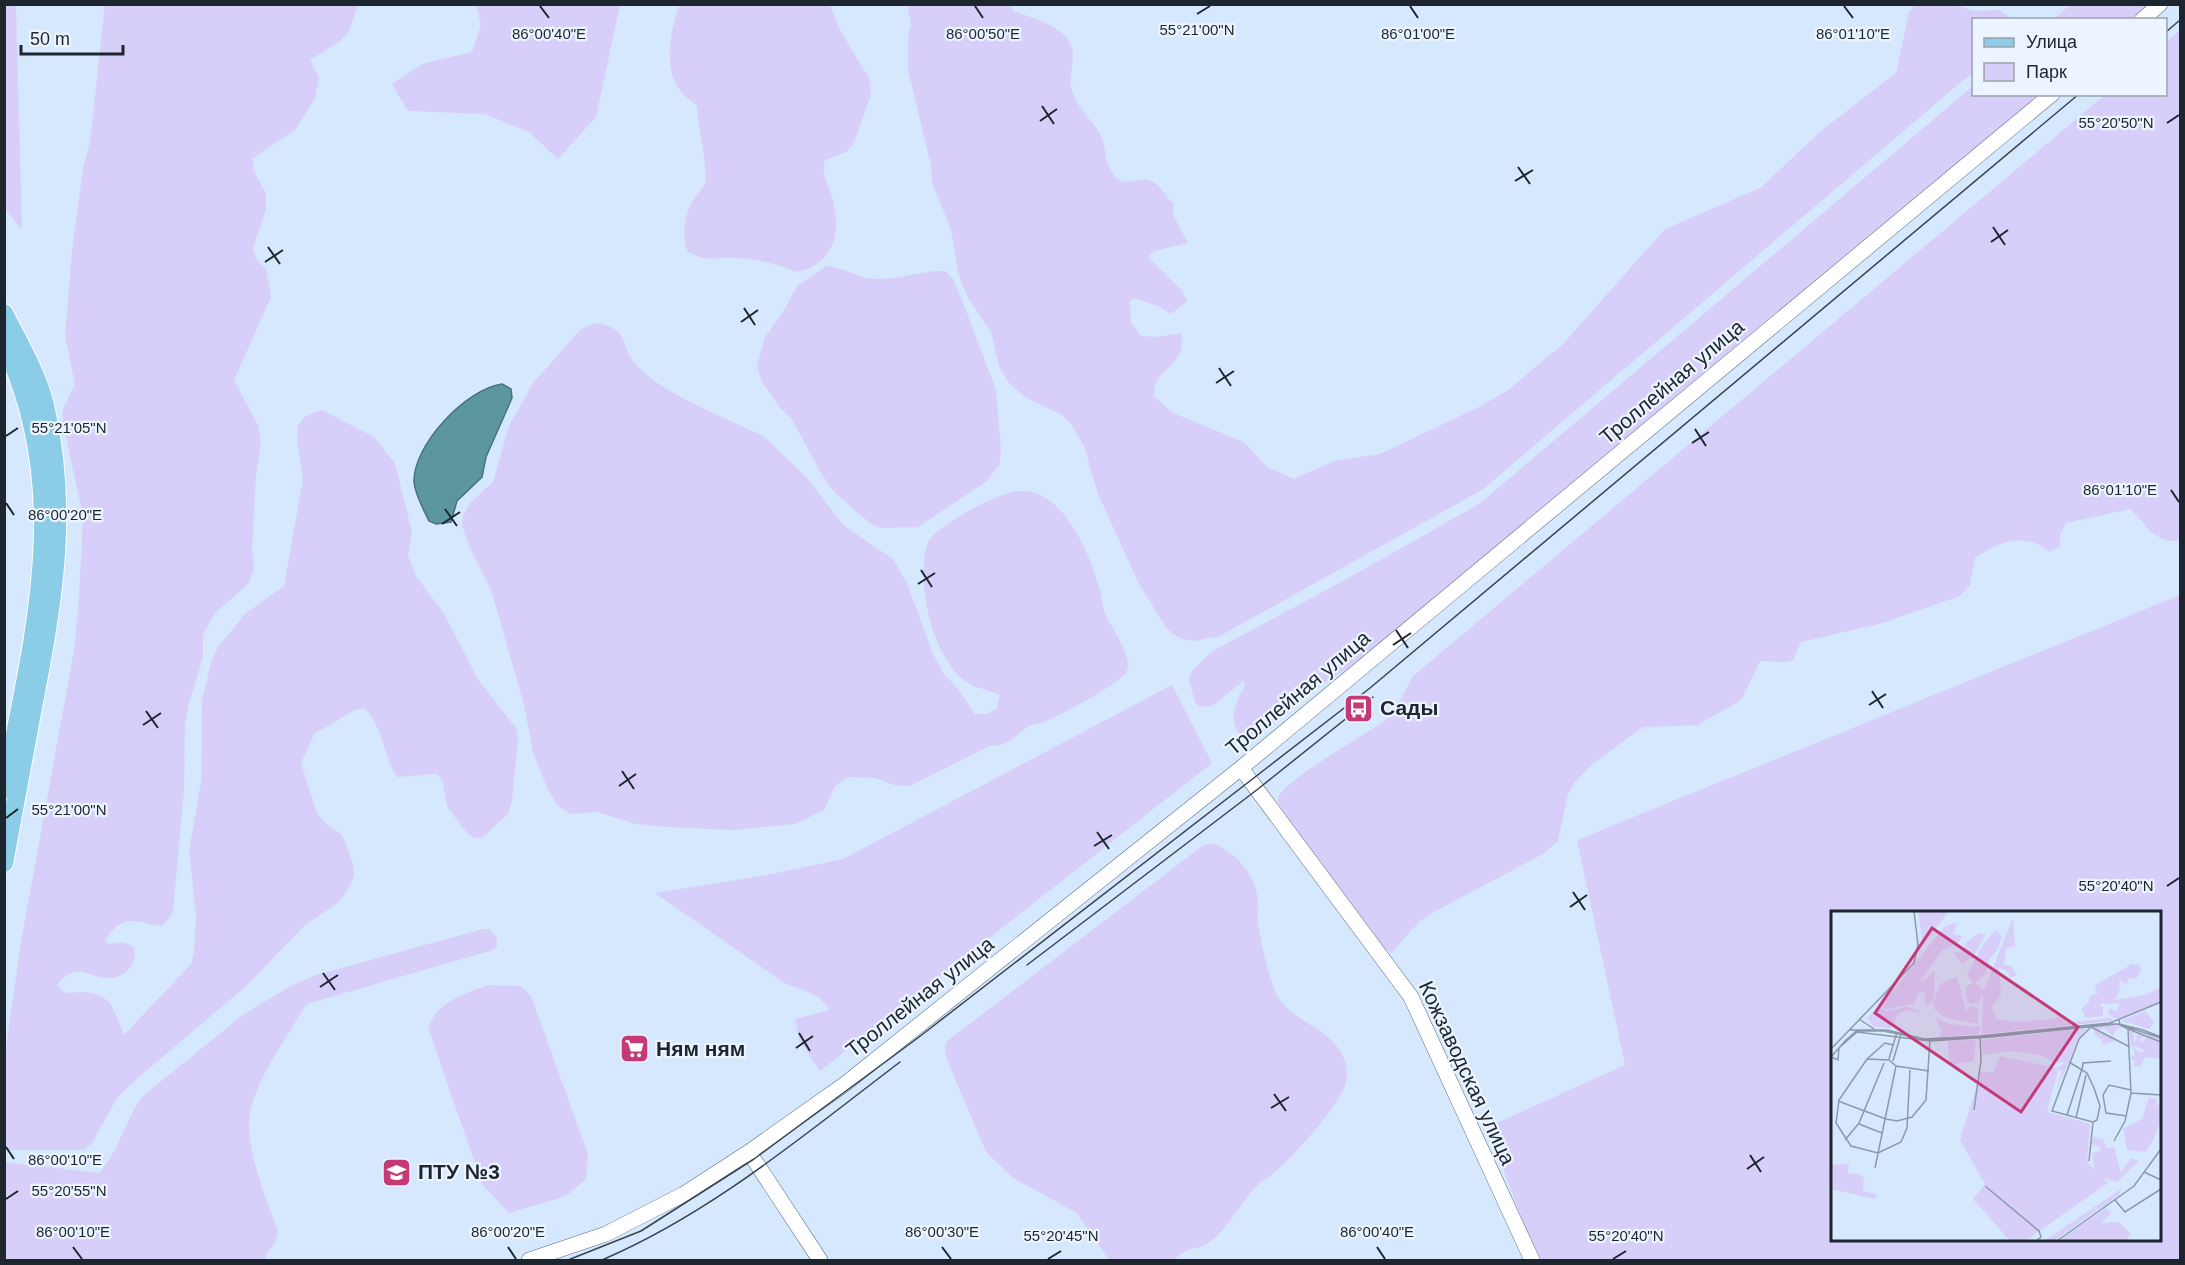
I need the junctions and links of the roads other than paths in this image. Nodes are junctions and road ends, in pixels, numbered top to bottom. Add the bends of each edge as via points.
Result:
1 (2160, 4) edge
2 (2144, 18) edge
3 (2050, 96) edge
4 (4, 314) edge
5 (4, 344) edge
6 (1241, 768) junction
7 (4, 789) edge
8 (4, 863) edge
9 (749, 1152) junction
10 (529, 1260) edge
11 (820, 1260) edge
12 (1532, 1260) edge

1 - 2 street
3 - 6 street, Троллейная улица
4 - 8 main road via 44,403 58,482 58,526 57,572 49,622
5 - 7 main road via 16,369 35,432 45,512 43,569
6 - 9 street, Троллейная улица via 905,1037
6 - 12 street, Кожзаводская улица via 1411,997
9 - 10 street, Троллейная улица via 684,1194 627,1224
9 - 11 street

